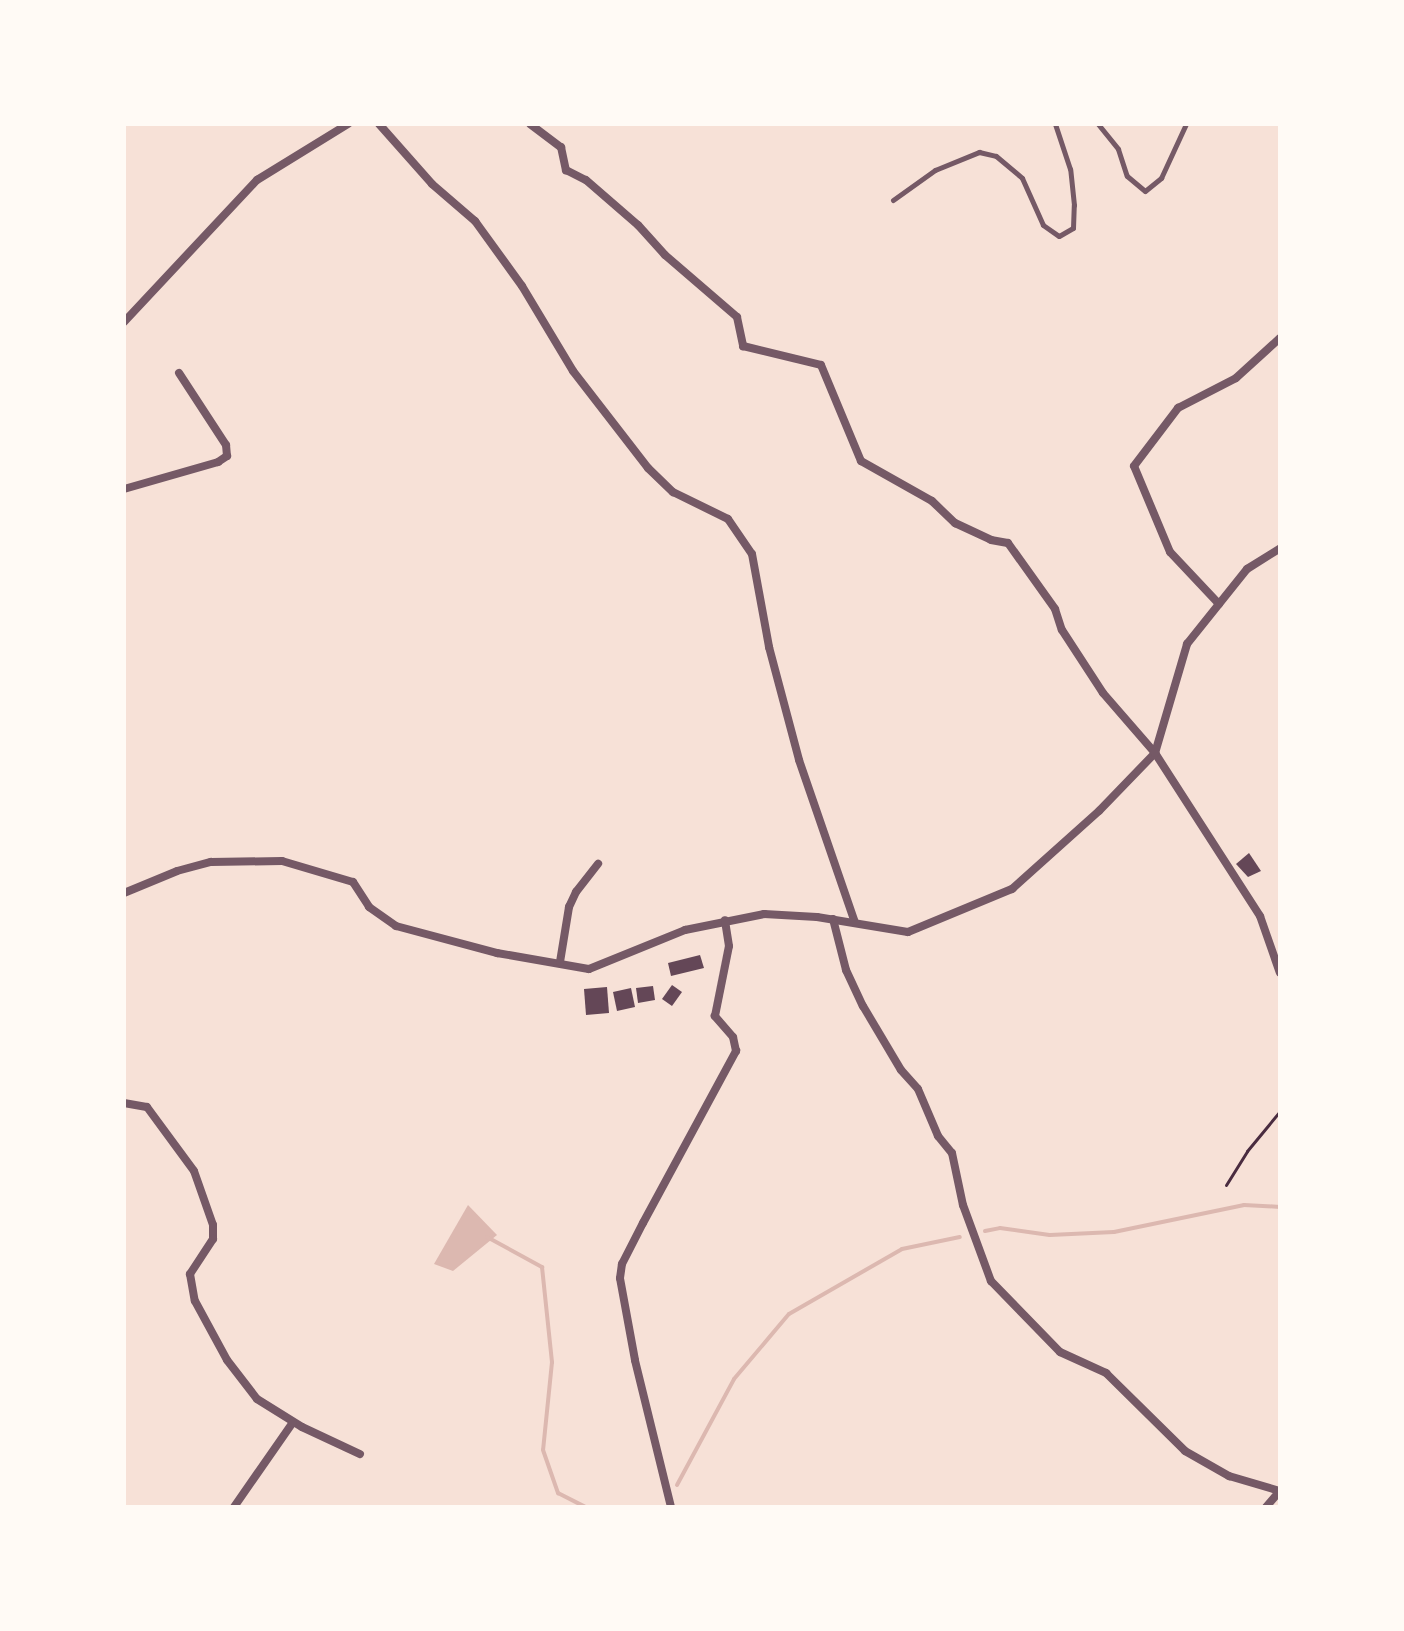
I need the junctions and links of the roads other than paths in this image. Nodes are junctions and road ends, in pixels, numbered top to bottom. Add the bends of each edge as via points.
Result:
1 (348, 124) edge
2 (379, 124) edge
3 (530, 124) edge
4 (1055, 124) edge
5 (1098, 124) edge
6 (1186, 124) edge
7 (893, 200) dead end
8 (124, 322) edge
9 (1280, 338) edge
10 (179, 373) dead end
11 (124, 489) edge
12 (1280, 548) edge
13 (1219, 604) junction
14 (1155, 753) junction
15 (598, 864) dead end
16 (124, 893) edge
17 (833, 919) junction
18 (725, 920) junction
19 (855, 923) junction
20 (560, 962) junction
21 (1280, 973) edge
22 (124, 1103) edge
23 (293, 1422) junction
24 (360, 1454) dead end
25 (1280, 1491) edge
26 (234, 1507) edge
27 (671, 1507) edge
28 (1266, 1507) edge

1 - 8 street via 257,180
2 - 19 street via 432,184 475,221 573,371 648,468 673,492 728,519 752,554 769,647 799,760
3 - 14 street via 561,147 566,170 586,180 737,317 743,346 821,365 861,461 932,501 955,523 1008,543 1055,609 1062,630 1103,693
4 - 7 lane via 1070,169 1074,205 1073,228 1059,236 1043,225 1022,178 996,156 979,152 943,165
5 - 6 lane via 1118,149 1127,176 1145,191 1161,178
9 - 13 street via 1236,378 1178,408 1134,466 1170,552
10 - 11 street via 226,445 227,456
12 - 13 street via 1247,569
13 - 14 street via 1187,644
14 - 19 street via 1012,889 908,932
14 - 21 street via 1260,916
15 - 20 street via 569,907
16 - 20 street via 211,862 282,861 353,882 369,907 396,926 497,953
17 - 18 street via 764,914
17 - 19 street
17 - 25 street via 846,970 863,1006 918,1089 938,1136 952,1153 963,1205 991,1281 1060,1352 1106,1373 1185,1451 1229,1476
18 - 20 street via 589,969
18 - 27 street via 729,946 715,1016 733,1037 736,1051 622,1264 620,1278
22 - 23 street via 147,1107 194,1171 213,1239 190,1274 201,1312 257,1399
23 - 24 street
23 - 26 street
25 - 28 street

